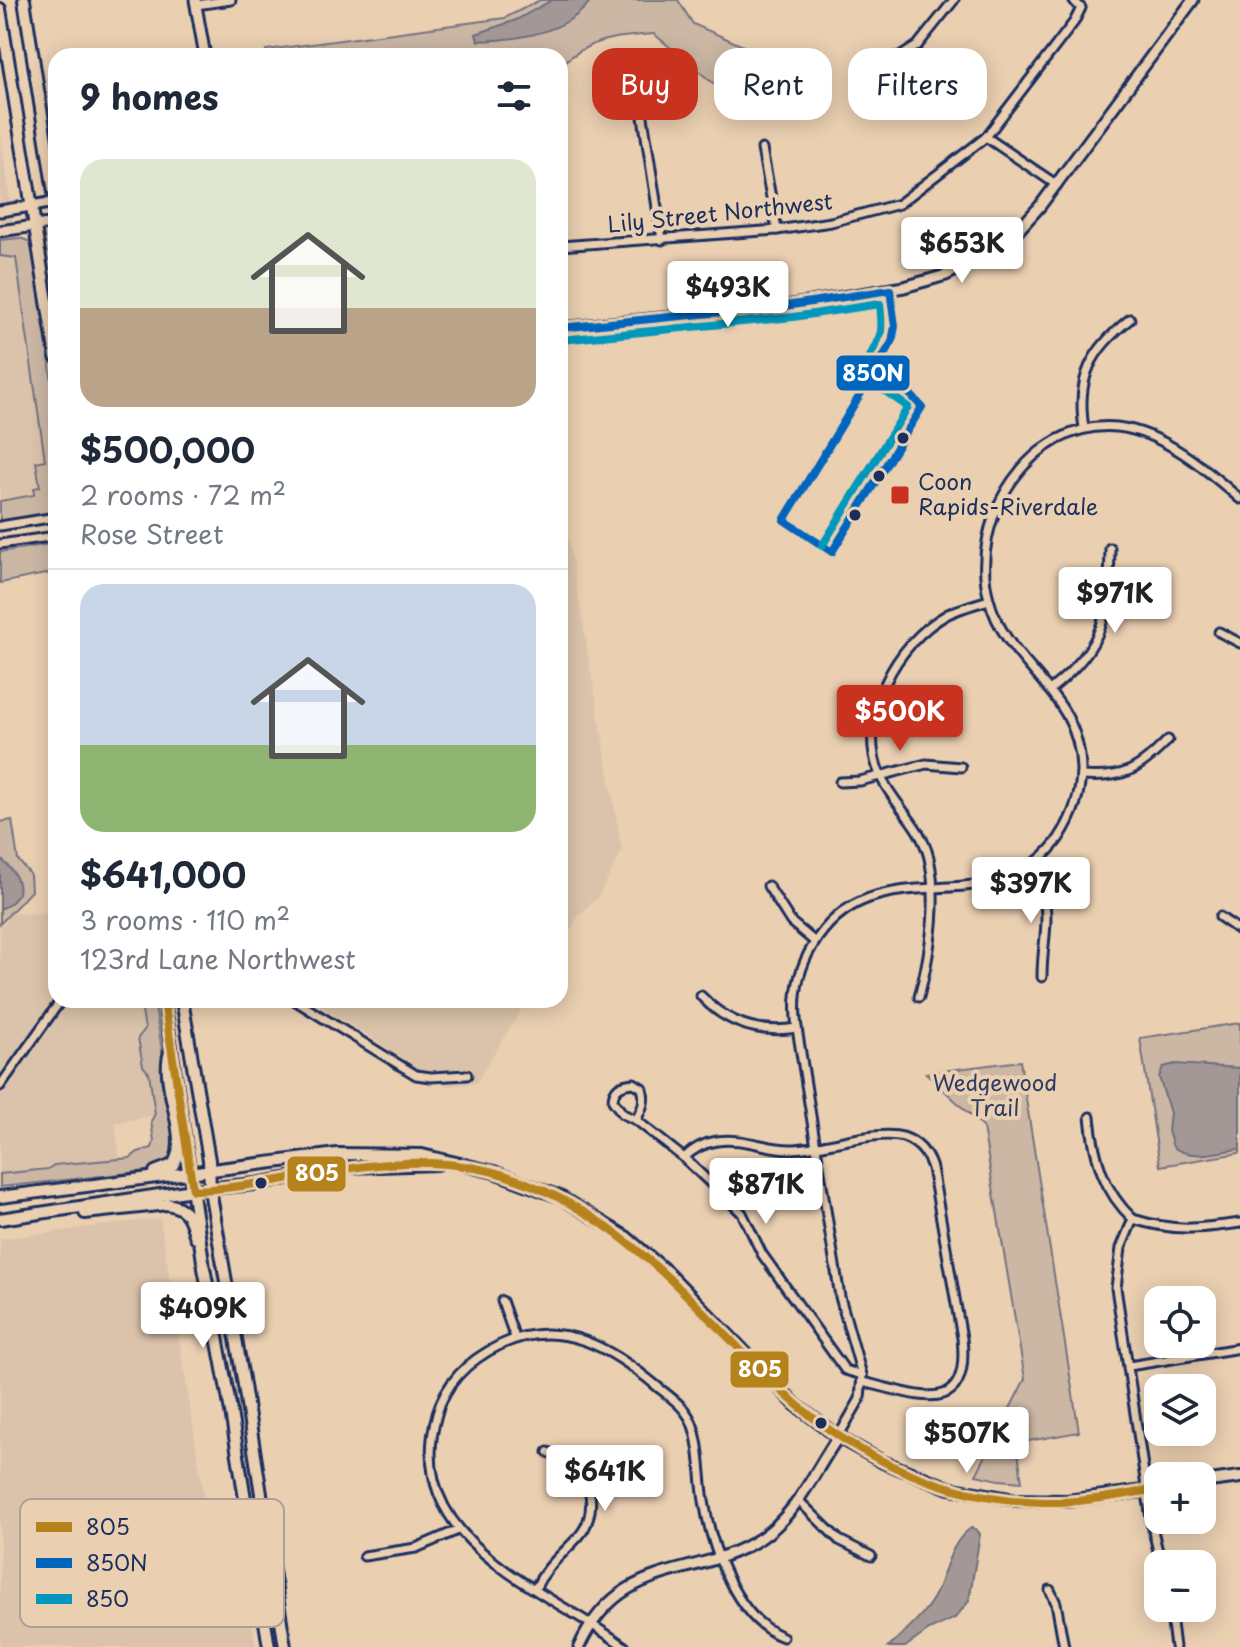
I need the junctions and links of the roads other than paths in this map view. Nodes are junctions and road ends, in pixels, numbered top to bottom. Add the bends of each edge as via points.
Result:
1 (24, 0) edge
2 (231, 0) edge
3 (954, 0) edge
4 (1073, 0) edge
5 (1193, 0) edge
6 (195, 3) edge
7 (0, 9) edge
8 (203, 48) edge
9 (914, 48) edge
10 (643, 120) edge
11 (986, 137) junction
12 (762, 149) dead end
13 (48, 151) edge
14 (1057, 185) junction
15 (48, 204) edge
16 (31, 206) junction
17 (0, 211) edge
18 (48, 224) edge
19 (34, 226) junction
20 (777, 230) junction
21 (0, 231) edge
22 (662, 240) junction
23 (568, 246) edge
24 (48, 309) edge
25 (1130, 319) dead end
26 (568, 327) edge
27 (1084, 428) junction
28 (1240, 499) edge
29 (48, 518) edge
30 (0, 526) edge
31 (48, 537) edge
32 (0, 544) edge
33 (1110, 548) dead end
34 (989, 600) junction
35 (1219, 632) dead end
36 (1240, 643) edge
37 (1051, 689) junction
38 (1168, 740) dead end
39 (961, 767) dead end
40 (880, 775) junction
41 (1081, 776) junction
42 (840, 782) dead end
43 (1030, 867) junction
44 (768, 886) dead end
45 (932, 887) junction
46 (1220, 917) dead end
47 (1240, 931) edge
48 (815, 942) junction
49 (1042, 977) dead end
50 (701, 996) dead end
51 (919, 997) dead end
52 (55, 1008) edge
53 (165, 1008) edge
54 (183, 1008) edge
55 (307, 1008) edge
56 (797, 1028) junction
57 (172, 1047) junction
58 (467, 1075) dead end
59 (0, 1086) edge
60 (1090, 1117) dead end
61 (636, 1120) junction
62 (816, 1147) junction
63 (684, 1158) junction
64 (452, 1163) junction
65 (210, 1171) junction
66 (192, 1174) junction
67 (119, 1183) junction
68 (193, 1190) junction
69 (210, 1190) junction
70 (0, 1197) edge
71 (63, 1210) junction
72 (0, 1219) edge
73 (1133, 1219) junction
74 (1240, 1223) edge
75 (202, 1248) junction
76 (502, 1301) dead end
77 (515, 1338) junction
78 (1240, 1348) edge
79 (1129, 1366) junction
80 (862, 1379) junction
81 (838, 1437) junction
82 (548, 1452) dead end
83 (1147, 1462) edge
84 (1240, 1477) edge
85 (1216, 1480) edge
86 (1144, 1491) edge
87 (245, 1499) edge
88 (260, 1499) edge
89 (798, 1500) junction
90 (458, 1530) junction
91 (364, 1556) dead end
92 (871, 1556) dead end
93 (721, 1557) junction
94 (535, 1589) junction
95 (1050, 1590) dead end
96 (1172, 1622) edge
97 (593, 1623) junction
98 (265, 1627) edge
99 (282, 1627) edge
100 (783, 1637) dead end
101 (269, 1647) edge
102 (285, 1647) edge
103 (579, 1647) edge
104 (625, 1647) edge
105 (1064, 1647) edge
106 (1175, 1647) edge

1 - 13 main road
2 - 6 street
3 - 9 street
4 - 11 street, Lily Street Northwest via 1081,8 1074,22
5 - 14 street
6 - 8 street
7 - 16 main road
10 - 22 street
11 - 14 street
11 - 20 street, Lily Street Northwest via 899,204
12 - 20 street
14 - 26 street via 1015,234 946,275 792,305
15 - 16 street
16 - 17 street
16 - 19 main road
18 - 19 street
19 - 21 street
19 - 24 main road
20 - 22 street, Lily Street Northwest
22 - 23 street, Lily Street Northwest
25 - 27 street via 1088,367 1082,393
27 - 28 street via 1125,428 1150,436 1203,468
27 - 34 street via 1037,452 999,505 986,551
29 - 30 street
31 - 32 street
33 - 37 street via 1102,626 1081,662
34 - 37 street via 1003,632
34 - 40 street via 947,615 931,627 891,674 872,731
35 - 36 street
37 - 41 street via 1074,731
38 - 41 street via 1128,773
39 - 40 street via 926,764
40 - 42 street
40 - 45 street via 922,834
41 - 43 street via 1066,826
43 - 45 street via 986,885
43 - 49 street via 1047,907
44 - 48 street via 791,922
45 - 48 street via 888,891 859,902 831,922
45 - 51 street
46 - 47 street
48 - 56 street via 798,984
50 - 56 street via 721,1015 741,1024 765,1030
52 - 59 street
53 - 57 main road
54 - 65 main road
55 - 58 street via 416,1075
56 - 62 street
57 - 66 main road
57 - 67 main road via 168,1068 179,1157 168,1170
60 - 73 street via 1093,1146 1109,1193
61 - 61 street via 613,1101 616,1088 623,1084 634,1083 645,1096
61 - 63 street
62 - 63 street via 780,1149 717,1141
62 - 80 street via 840,1297
62 - 80 street via 894,1135 919,1147 932,1168 962,1338 962,1375 937,1396 923,1397
63 - 80 street via 742,1213 762,1254 845,1370
64 - 65 main road via 413,1154 359,1153
64 - 69 main road via 371,1165
64 - 81 main road via 510,1177 560,1197 643,1250 782,1393
65 - 66 main road
65 - 69 main road
66 - 67 main road
66 - 68 main road
67 - 70 main road
68 - 69 main road
68 - 71 main road
68 - 75 main road
69 - 88 main road
71 - 72 main road
71 - 75 main road via 180,1207
73 - 74 street via 1180,1230
73 - 79 street via 1121,1248 1116,1288
75 - 87 main road
76 - 77 street
77 - 90 street via 472,1362 450,1383 438,1407 431,1471 440,1501
77 - 93 street via 552,1333 614,1354 687,1412 694,1426 707,1517
78 - 79 street
79 - 83 street
80 - 81 street via 857,1407
81 - 86 main road via 898,1469 965,1492 1043,1502
81 - 89 street
82 - 94 street via 583,1473 590,1510 581,1534 542,1574
84 - 85 main road
89 - 92 street via 839,1540
89 - 93 street via 765,1535
90 - 91 street via 416,1548
90 - 94 street
93 - 97 street via 643,1580
93 - 100 street via 732,1588 756,1620
94 - 97 street
95 - 105 street
96 - 106 street
97 - 103 street
97 - 104 street
98 - 101 main road
99 - 102 main road

